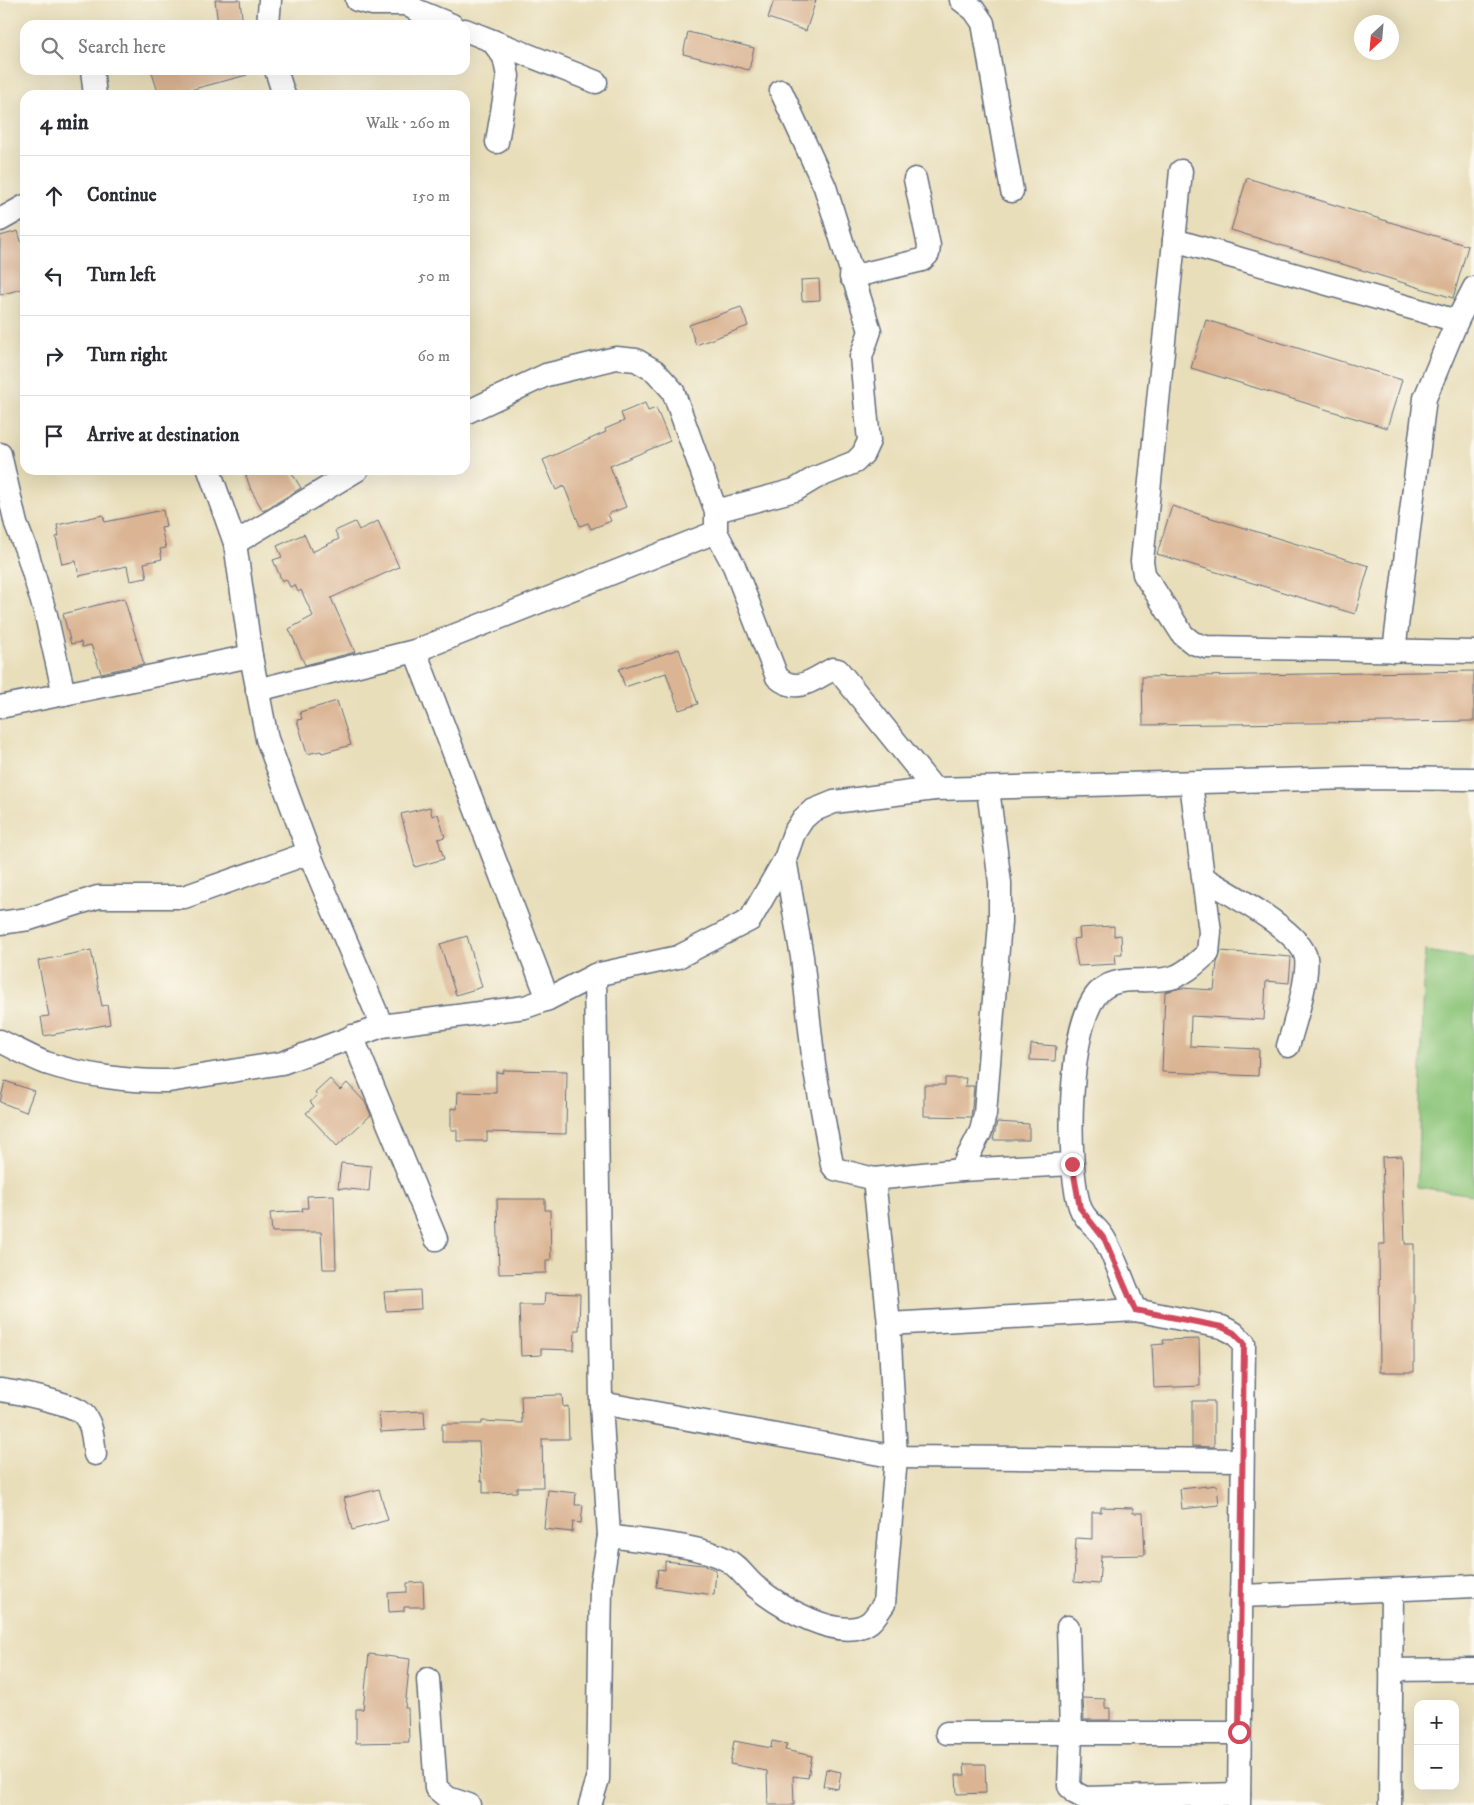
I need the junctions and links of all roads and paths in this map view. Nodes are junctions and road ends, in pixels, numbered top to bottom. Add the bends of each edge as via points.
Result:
1 (270, 0) edge
2 (357, 0) edge
3 (961, 0) edge
4 (407, 2) edge
5 (268, 20) edge
6 (440, 20) edge
7 (470, 32) edge
8 (492, 41) junction
9 (93, 75) edge
10 (278, 75) edge
11 (596, 82) dead end
12 (94, 90) edge
13 (282, 90) edge
14 (781, 91) dead end
15 (498, 142) dead end
16 (1180, 172) dead end
17 (915, 179) dead end
18 (1012, 191) dead end
19 (20, 209) edge
20 (0, 220) edge
21 (1174, 240) junction
22 (851, 277) junction
23 (1474, 288) edge
24 (1456, 321) junction
25 (470, 411) edge
26 (0, 454) edge
27 (211, 475) edge
28 (349, 475) edge
29 (716, 522) junction
30 (8, 527) edge
31 (236, 543) junction
32 (415, 651) junction
33 (1394, 651) junction
34 (1474, 652) edge
35 (251, 656) junction
36 (257, 690) junction
37 (64, 694) junction
38 (0, 706) edge
39 (1474, 778) edge
40 (1191, 783) junction
41 (988, 789) junction
42 (934, 790) junction
43 (309, 852) junction
44 (785, 859) junction
45 (1204, 878) junction
46 (0, 923) edge
47 (595, 975) junction
48 (548, 999) junction
49 (382, 1026) junction
50 (352, 1036) junction
51 (0, 1041) edge
52 (1288, 1046) dead end
53 (1072, 1164) junction
54 (961, 1170) junction
55 (874, 1179) junction
56 (436, 1239) dead end
57 (1135, 1310) junction
58 (889, 1324) junction
59 (0, 1390) edge
60 (602, 1403) junction
61 (95, 1454) dead end
62 (896, 1457) junction
63 (1242, 1460) junction
64 (609, 1536) junction
65 (1474, 1586) edge
66 (1392, 1590) junction
67 (1240, 1596) junction
68 (1068, 1627) dead end
69 (1391, 1670) junction
70 (1474, 1670) edge
71 (428, 1679) dead end
72 (1239, 1732) junction
73 (947, 1733) dead end
74 (1071, 1733) junction
75 (1239, 1799) edge
76 (469, 1805) edge
77 (590, 1805) edge
78 (1390, 1805) edge

1 - 5 street
2 - 4 street via 373,4
3 - 18 street via 983,23
4 - 6 street via 418,11
7 - 8 street
8 - 11 street
8 - 15 street via 504,57 508,76
9 - 12 street
10 - 13 street
14 - 22 street via 825,187
16 - 21 street
17 - 22 street via 928,254 922,260
19 - 20 street
21 - 24 street
21 - 33 street via 1142,561 1144,574 1183,635 1193,643 1206,647
22 - 29 street via 870,332 861,358 869,441 863,454 855,462 795,490
23 - 24 street
24 - 33 street via 1425,398
25 - 29 street via 546,375 616,358 636,360 655,371 673,391
26 - 30 street
27 - 31 street
28 - 31 street
29 - 32 street
29 - 42 street via 777,677 783,683 797,686 833,669 838,670
30 - 37 street via 27,552 46,615
31 - 35 street
32 - 36 street
32 - 48 street
33 - 34 street
35 - 36 street
35 - 37 street
36 - 43 street via 267,740
37 - 38 street
39 - 40 street
40 - 41 street
40 - 45 street
41 - 42 street
41 - 54 street via 1000,883 1000,922 984,1114 981,1131
42 - 44 street via 834,802 812,811 802,819 794,833
43 - 46 street via 184,897 98,897 29,919
43 - 49 street
44 - 47 street via 750,920 678,957
44 - 55 street via 802,957 814,1065 832,1165 840,1172
45 - 52 street via 1288,932 1306,958 1302,992
45 - 53 street via 1210,932 1208,953 1187,971 1173,977 1117,981 1102,988 1084,1015 1074,1078
47 - 48 street
47 - 60 street
48 - 49 street via 525,1007
49 - 50 street
50 - 51 street via 282,1063 161,1081 72,1069 40,1060
50 - 56 street
53 - 54 street
53 - 57 street via 1080,1208 1105,1240
54 - 55 street
55 - 58 street
57 - 58 street
57 - 63 street via 1222,1327 1244,1343
58 - 62 street
59 - 61 street via 47,1400 82,1412 90,1424
60 - 62 street
60 - 64 street
62 - 63 street
62 - 64 street via 884,1604 870,1622 856,1628 833,1628 810,1620 756,1587 736,1566 708,1552
63 - 67 street
64 - 77 street via 601,1584 598,1779
65 - 66 street
66 - 67 street
66 - 69 street
67 - 72 street
68 - 74 street
69 - 70 street
69 - 78 street
71 - 76 street via 436,1788 448,1798
72 - 74 street
72 - 75 street
73 - 74 street
74 - 75 street via 1069,1786 1075,1794 1085,1798

